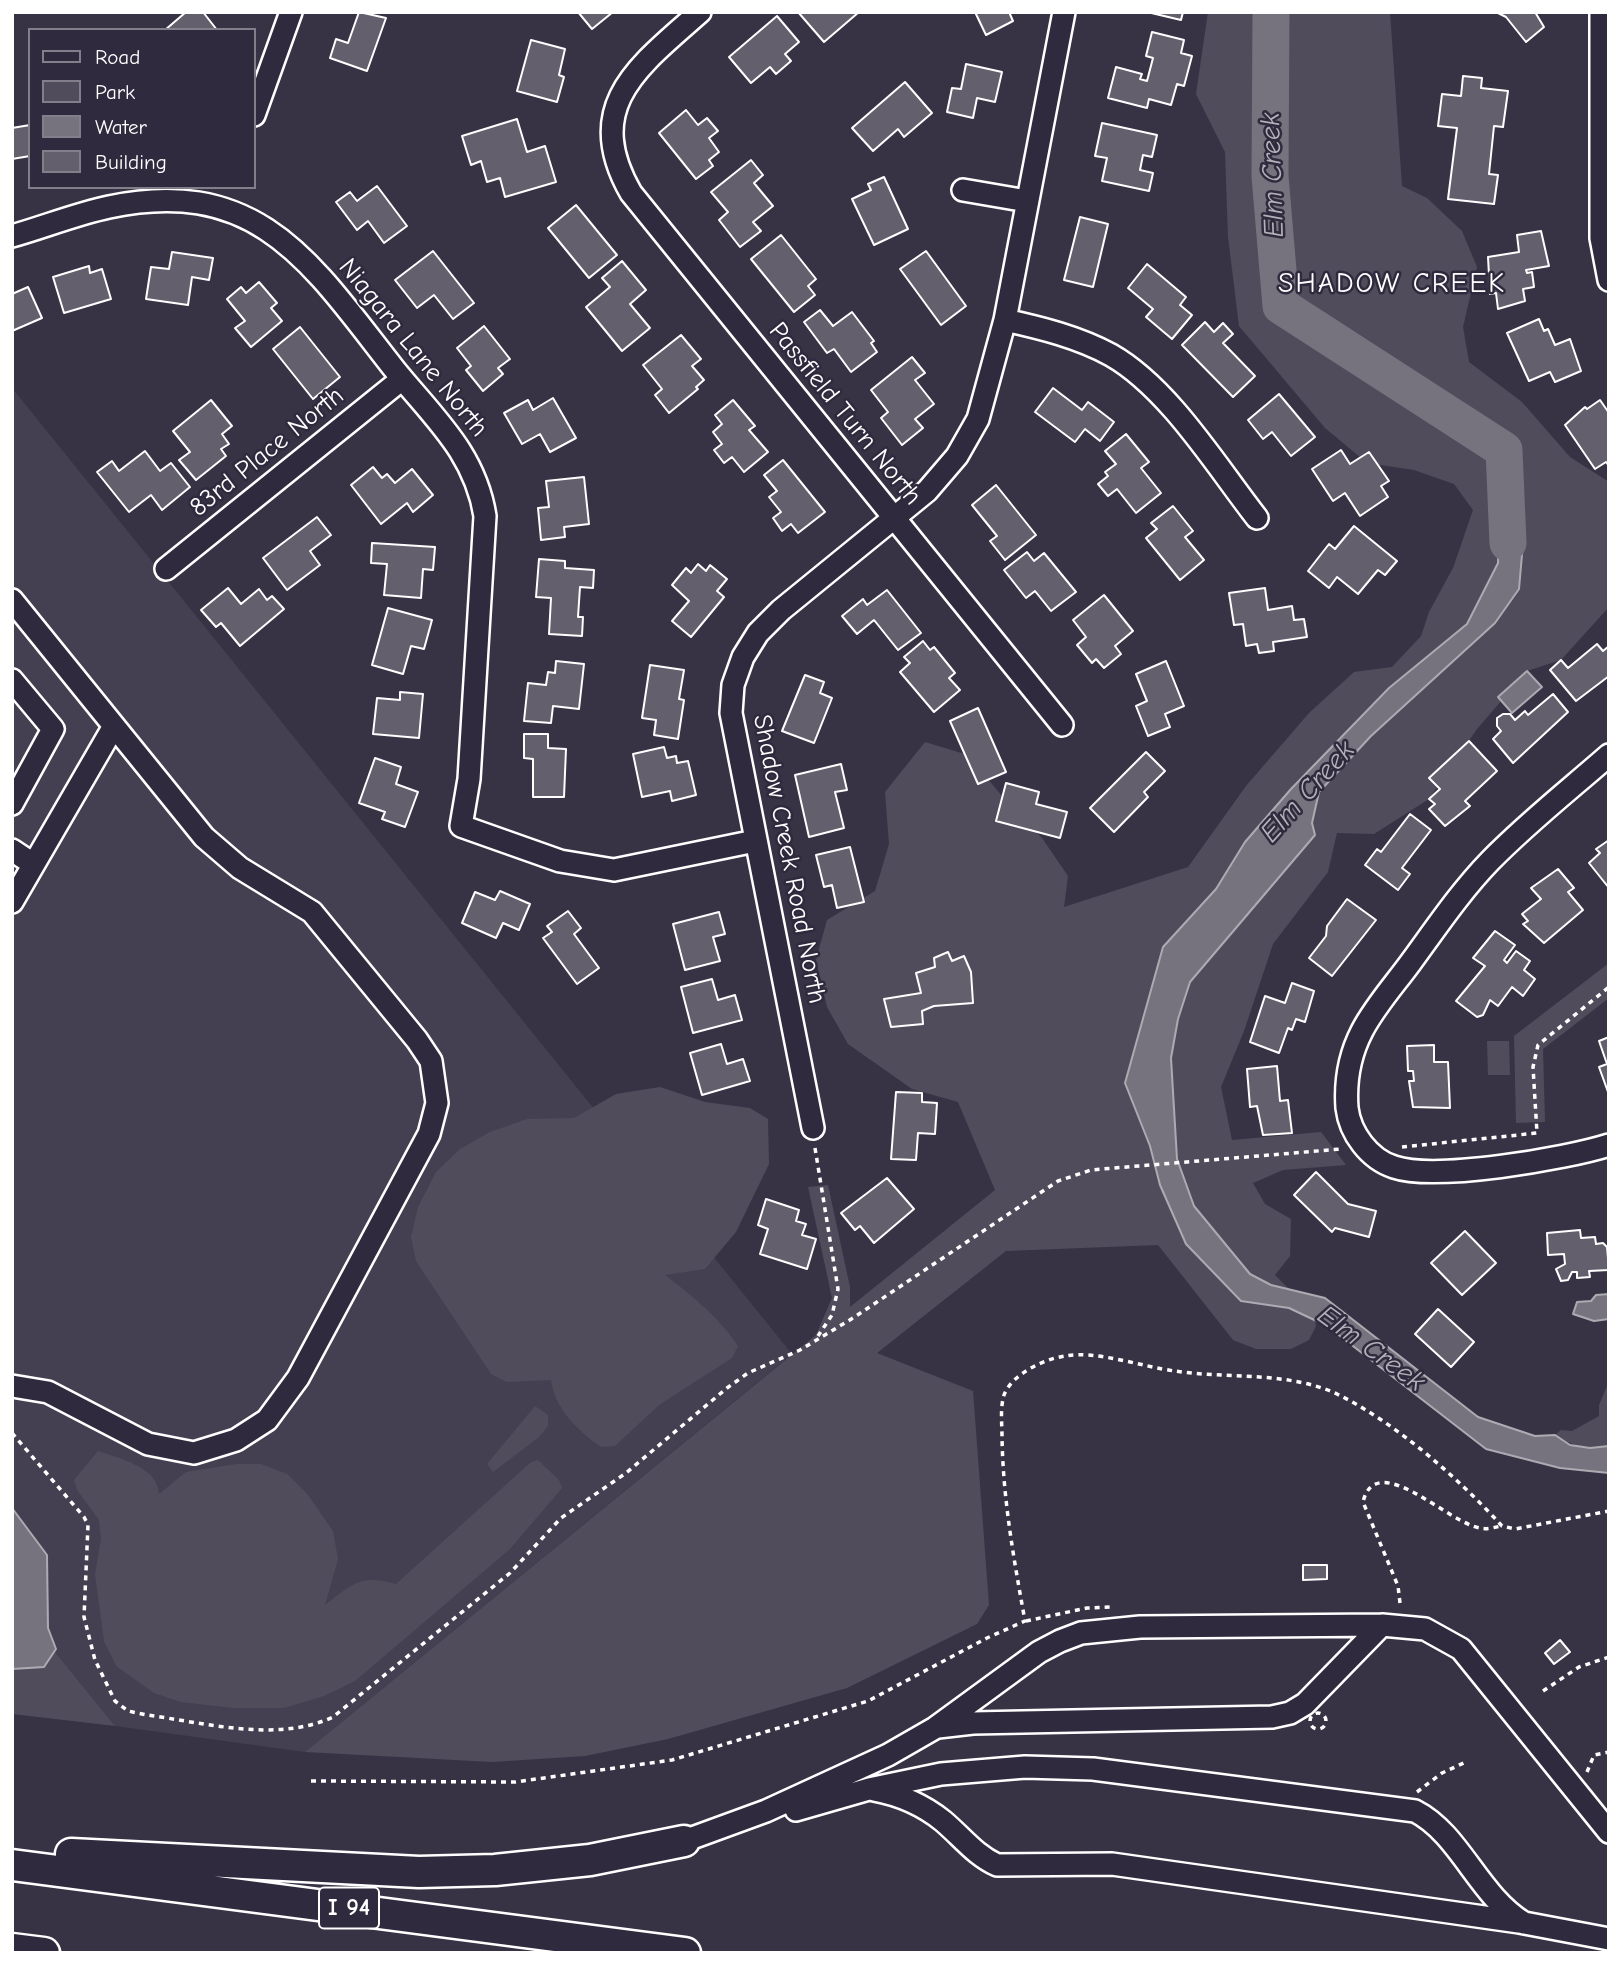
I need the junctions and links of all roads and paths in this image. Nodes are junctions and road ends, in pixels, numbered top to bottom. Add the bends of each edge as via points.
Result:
1 (291, 12) edge
2 (700, 12) edge
3 (1064, 12) edge
4 (1601, 12) edge
5 (256, 109) edge
6 (963, 190) dead end
7 (224, 197) edge
8 (1027, 201) junction
9 (12, 236) edge
10 (1609, 280) edge
11 (1005, 320) junction
12 (402, 379) junction
13 (1257, 518) dead end
14 (894, 520) junction
15 (166, 569) dead end
16 (12, 600) edge
17 (12, 680) edge
18 (1062, 725) dead end
19 (114, 726) junction
20 (1609, 755) edge
21 (12, 804) edge
22 (755, 841) junction
23 (12, 850) edge
24 (33, 864) junction
25 (12, 902) edge
26 (1609, 987) edge
27 (813, 1128) joint
28 (1361, 1144) junction
29 (1609, 1146) edge
30 (1399, 1147) dead end
31 (814, 1340) junction
32 (12, 1386) edge
33 (12, 1433) edge
34 (1609, 1511) edge
35 (1502, 1526) junction
36 (1401, 1604) dead end
37 (1382, 1625) junction
38 (1608, 1659) edge
39 (1543, 1691) dead end
40 (934, 1728) junction
41 (1609, 1752) edge
42 (1594, 1755) dead end
43 (1468, 1761) dead end
44 (311, 1782) dead end
45 (869, 1789) junction
46 (1408, 1810) junction
47 (1609, 1832) edge
48 (684, 1841) junction
49 (12, 1852) edge
50 (12, 1865) edge
51 (1524, 1923) junction
52 (1609, 1939) edge
53 (12, 1949) edge
54 (44, 1953) edge
55 (685, 1953) edge

1 - 5 street
2 - 14 street, Passfield Turn North via 641,65 615,103 611,125 619,172 631,193
3 - 8 street, Shadow Creek Road North
4 - 10 street via 1601,238
6 - 8 street
7 - 9 street, Niagara Lane North via 108,207
7 - 12 street, Niagara Lane North via 244,216 294,248 320,274
8 - 11 street, Shadow Creek Road North
11 - 13 street via 1070,336 1112,356 1171,409
11 - 14 street, Shadow Creek Road North via 978,419 957,456
12 - 15 street, 83rd Place North
12 - 22 street, Niagara Lane North via 459,446 481,489 485,516 469,779 461,826 560,861 614,870
14 - 18 street, Passfield Turn North
14 - 22 street, Shadow Creek Road North via 781,610 743,657 733,685 731,712
16 - 19 street
17 - 21 street via 53,729
19 - 24 street
19 - 32 street via 204,837 240,868 312,912 352,958 431,1061 437,1103 429,1134 322,1334 267,1420 236,1440 194,1453 148,1444 48,1392
20 - 28 street via 1489,862 1363,1030 1346,1079 1348,1117
22 - 27 street, Shadow Creek Road North
23 - 24 street
24 - 25 street
26 - 30 path via 1538,1045 1533,1067 1537,1133
27 - 31 path via 838,1289 826,1328
28 - 29 street via 1385,1164 1421,1171 1518,1164
28 - 31 path via 1091,1170 1058,1181
31 - 33 path via 727,1388 626,1473 561,1518 510,1573 333,1717 296,1729 226,1726 147,1715 128,1711 115,1701 95,1660 84,1617 88,1525
34 - 35 path via 1515,1529
35 - 36 path via 1482,1529 1394,1481 1376,1482 1363,1502
35 - 44 path via 1426,1454 1374,1415 1324,1388 1068,1355 1033,1367 1004,1395 1002,1457 1009,1536 1025,1621 868,1701 672,1760 515,1782
37 - 40 street via 1140,1627 1081,1633 1039,1652
37 - 40 street via 1305,1704 1290,1713
37 - 47 street via 1425,1629 1461,1649
38 - 39 path via 1578,1667
40 - 48 street via 828,1784
41 - 42 path
43 - 46 path via 1429,1781 1411,1797
45 - 46 street via 982,1769 1093,1769
45 - 48 street
45 - 51 street via 917,1802 982,1859 997,1865 1112,1864
46 - 51 street via 1427,1817 1497,1903
48 - 49 highway via 590,1860 419,1872
50 - 55 highway, I 94
51 - 52 street
53 - 54 highway

